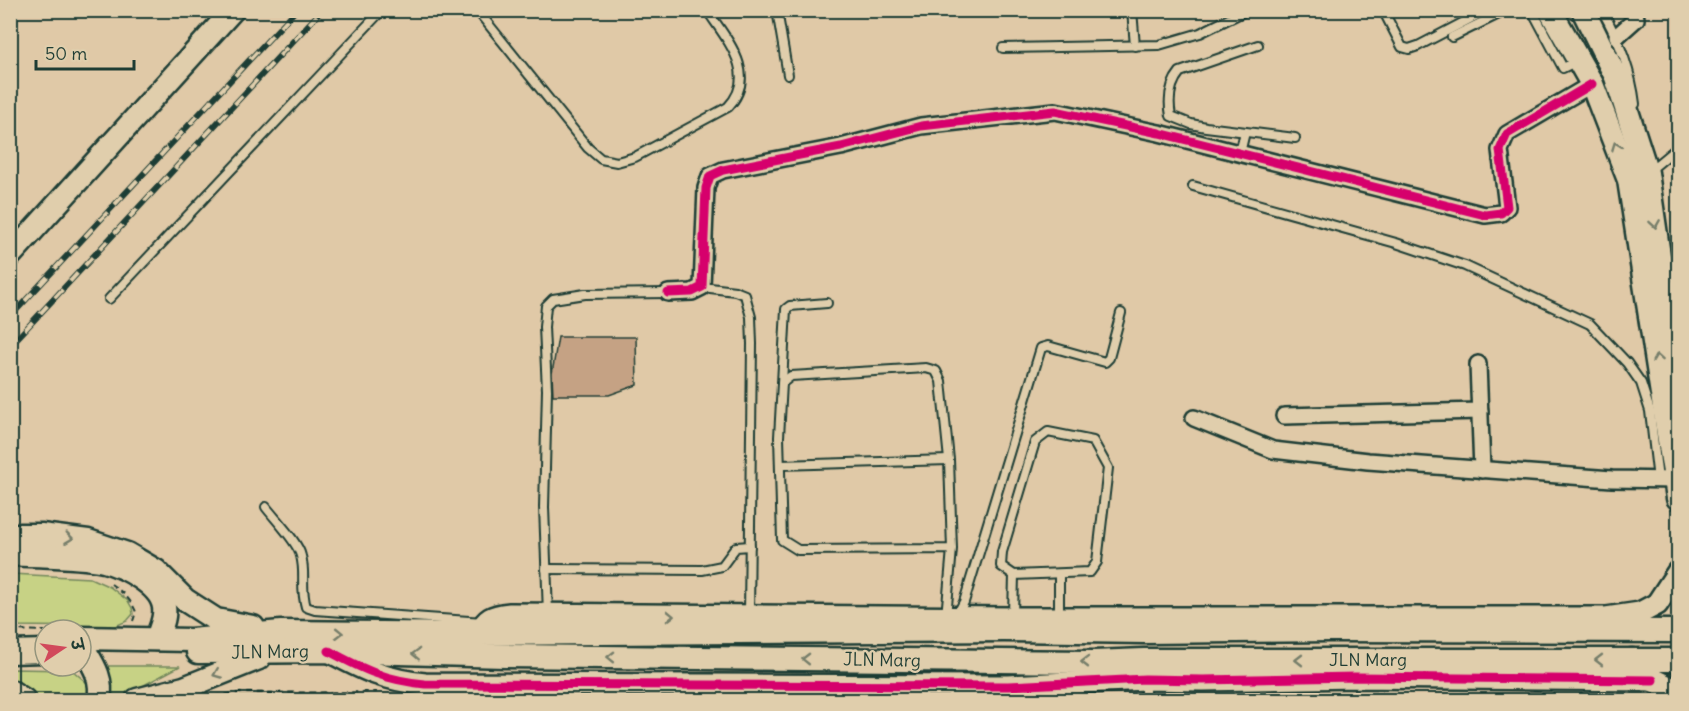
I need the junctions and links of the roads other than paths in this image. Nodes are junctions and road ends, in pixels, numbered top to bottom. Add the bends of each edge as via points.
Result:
1 (233, 10) edge
2 (382, 10) edge
3 (477, 10) edge
4 (707, 10) edge
5 (777, 10) edge
6 (1132, 10) edge
7 (1246, 10) edge
8 (1383, 10) edge
9 (1487, 10) edge
10 (1507, 10) edge
11 (1532, 10) edge
12 (1550, 10) edge
13 (1583, 10) edge
14 (1602, 10) edge
15 (1635, 10) edge
16 (1617, 36) junction
17 (1452, 37) dead end
18 (1258, 45) dead end
19 (1135, 46) junction
20 (1003, 48) dead end
21 (1579, 60) junction
22 (788, 75) dead end
23 (1592, 84) junction
24 (1245, 132) junction
25 (1295, 138) dead end
26 (1678, 147) edge
27 (1639, 150) junction
28 (1240, 153) junction
29 (1638, 177) junction
30 (1193, 186) dead end
31 (10, 256) edge
32 (702, 287) junction
33 (668, 293) joint
34 (109, 299) dead end
35 (827, 303) dead end
36 (1120, 313) dead end
37 (1478, 364) dead end
38 (782, 383) junction
39 (1678, 387) edge
40 (1480, 411) junction
41 (1284, 416) dead end
42 (1194, 418) dead end
43 (949, 460) junction
44 (780, 465) junction
45 (1482, 470) junction
46 (1671, 486) edge
47 (266, 507) dead end
48 (10, 535) edge
49 (750, 546) junction
50 (952, 549) junction
51 (10, 554) edge
52 (546, 569) junction
53 (1678, 572) edge
54 (1059, 574) junction
55 (1014, 575) junction
56 (1395, 617) junction
57 (1013, 618) junction
58 (1059, 618) junction
59 (950, 623) junction
60 (548, 624) junction
61 (749, 625) junction
62 (1145, 625) junction
63 (481, 628) junction
64 (1330, 630) junction
65 (1678, 631) edge
66 (281, 632) junction
67 (10, 638) edge
68 (33, 638) edge
69 (158, 639) junction
70 (93, 646) edge
71 (93, 647) edge
72 (33, 651) edge
73 (328, 651) junction
74 (10, 652) edge
75 (271, 653) junction
76 (1632, 660) junction
77 (1678, 660) edge
78 (93, 664) edge
79 (1469, 669) junction
80 (1144, 670) junction
81 (1653, 680) junction
82 (10, 691) edge
83 (1678, 692) edge
84 (24, 700) edge
85 (99, 700) edge
86 (137, 700) edge
87 (1145, 700) edge

1 - 31 street
2 - 34 lane
3 - 4 lane via 588,148 601,159 617,162 635,157 728,107 737,97 741,74 737,59
5 - 22 lane
6 - 19 lane
7 - 19 lane via 1200,33 1159,45
8 - 9 lane via 1402,47 1409,49
10 - 17 lane
11 - 21 lane via 1563,68
12 - 21 main road
13 - 27 main road via 1616,77
14 - 16 lane
15 - 16 street via 1636,19
16 - 27 lane via 1633,82
18 - 24 lane via 1180,72 1168,101 1171,116 1181,121
19 - 20 lane
21 - 23 main road
23 - 28 street via 1507,134 1500,150 1507,207 1501,213 1485,215
29 -> 23 main road
24 - 25 lane
24 - 28 lane
26 - 29 lane
27 - 29 main road
28 - 32 street via 1055,111 921,126 841,147 723,170 710,176 706,188
29 -> 39 main road
46 -> 29 main road
30 - 46 lane via 1465,266 1590,324 1641,383
32 - 33 street
32 - 49 lane via 735,291 745,296 749,307 753,344
33 - 52 lane via 585,294 553,299 546,306
35 - 38 lane via 786,309
36 - 59 lane via 1105,362 1048,346 1041,348 964,602
37 - 40 street
38 - 43 lane via 791,376 926,368 936,371 942,381
38 - 44 lane
40 - 41 street
40 - 45 street
42 - 45 street via 1273,450
43 - 44 lane
43 - 50 lane
44 - 50 lane via 782,540 798,550
45 - 46 street
47 - 63 lane via 301,554 306,607
48 -> 66 main road via 41,535 108,547 156,571 185,600 216,620
49 - 52 lane via 736,547 722,566 702,570
49 - 61 lane
50 - 59 lane
51 - 69 main road via 104,561 144,580 154,588 164,606
52 - 60 lane
53 - 56 street via 1657,604 1640,613 1606,618
54 - 55 lane
54 - 55 lane via 1090,572 1097,562 1108,468 1093,441 1048,432 1035,442 1002,552 1001,566
54 - 58 lane
55 - 57 lane
56 - 62 street
56 - 64 main road
57 - 58 street
57 - 59 street
58 - 62 street
59 - 61 main road, JLN Marg
59 - 62 main road, JLN Marg
60 -> 61 main road, JLN Marg
60 - 63 main road, JLN Marg
62 - 64 main road, JLN Marg
66 -> 63 main road, JLN Marg
64 - 65 main road, JLN Marg
66 - 69 main road
67 - 68 main road
69 - 70 main road
71 - 75 main road, JLN Marg
72 - 74 main road
73 - 75 main road, JLN Marg
80 -> 73 main road, JLN Marg via 1082,662
73 - 80 street via 398,682 425,684 1008,686
75 -> 86 main road via 184,688
76 - 77 main road, JLN Marg
76 -> 79 main road, JLN Marg
76 - 81 main road
78 - 85 main road via 101,687
79 -> 80 main road, JLN Marg
79 - 81 street
80 - 87 lane
81 - 83 main road
82 - 84 main road

